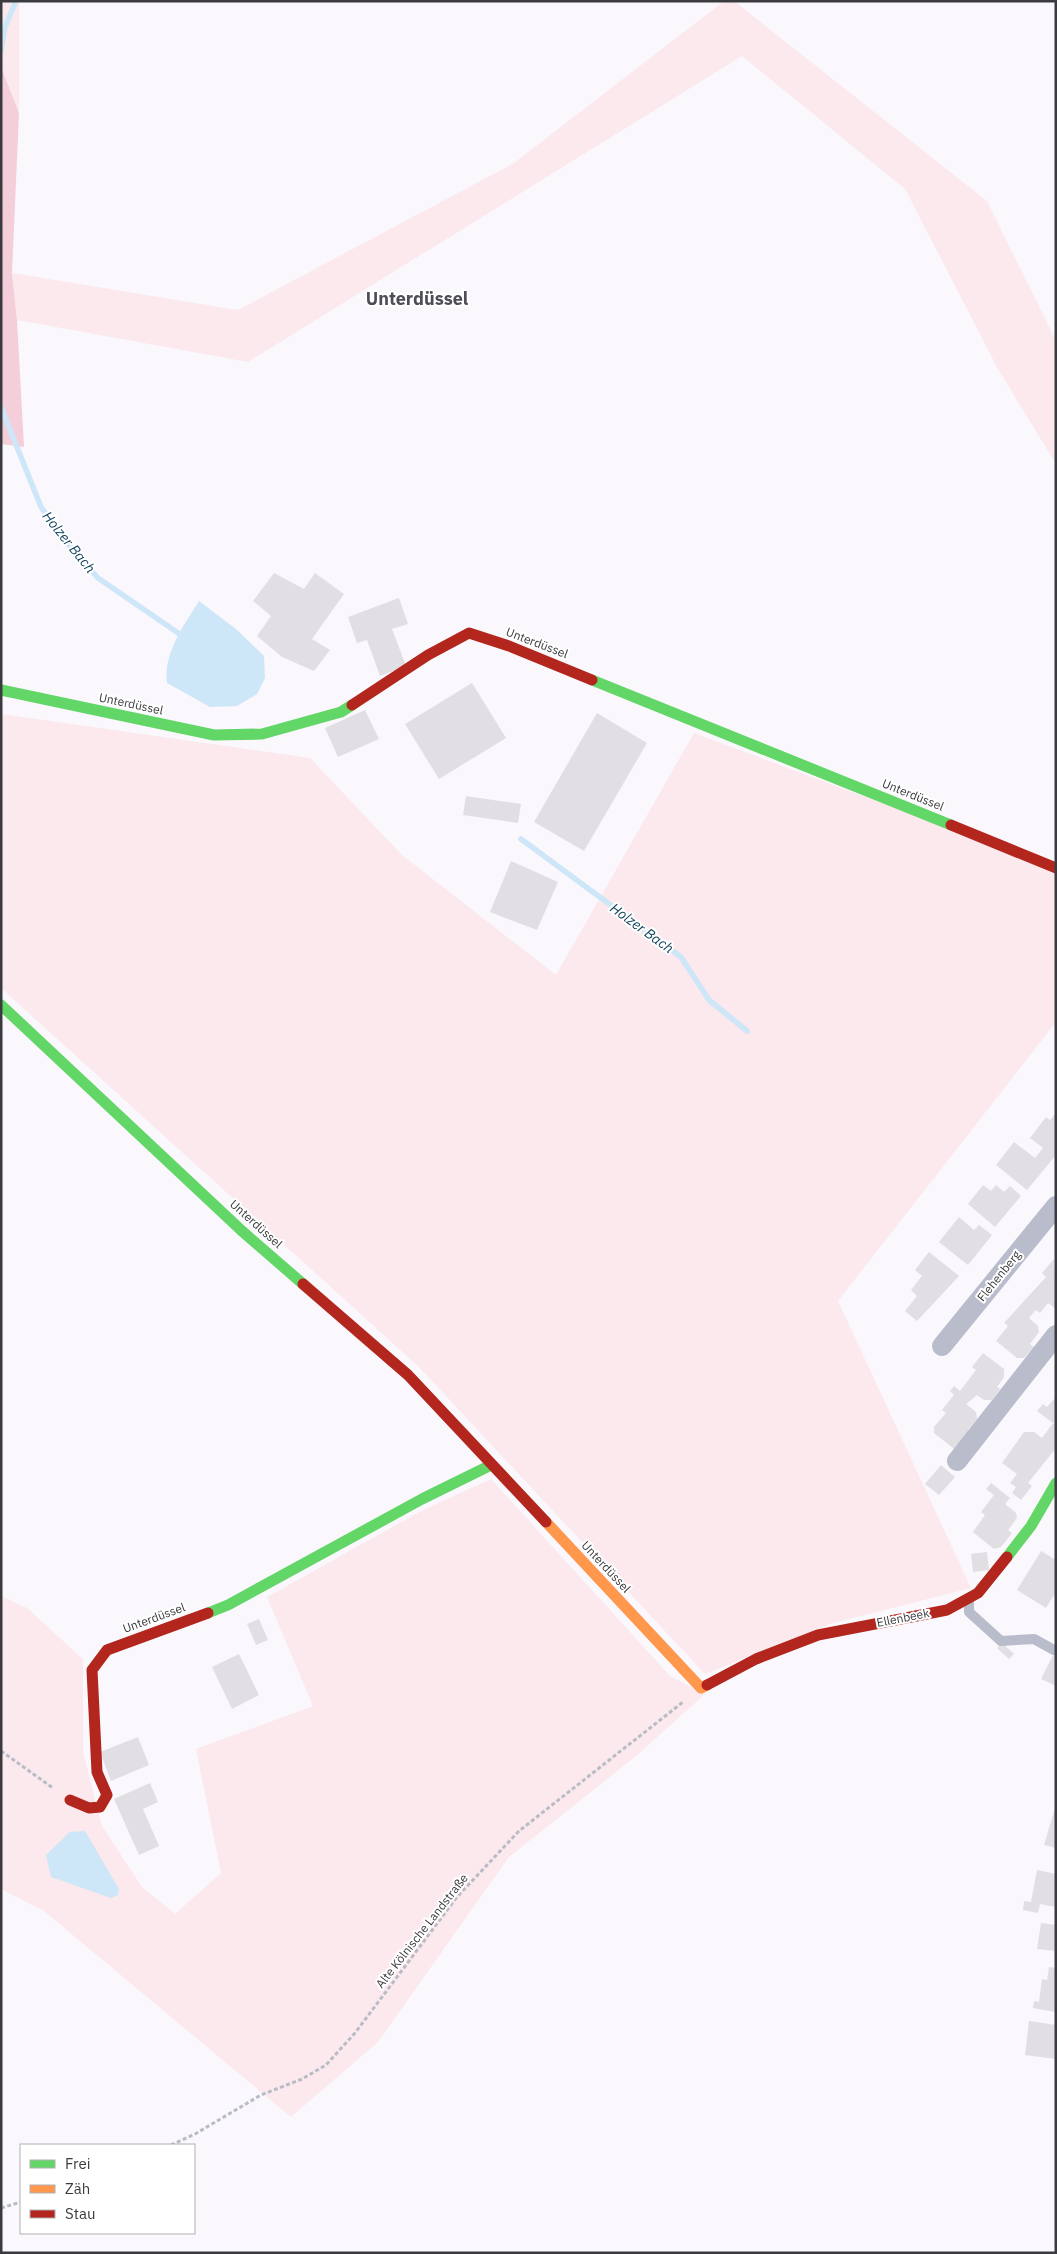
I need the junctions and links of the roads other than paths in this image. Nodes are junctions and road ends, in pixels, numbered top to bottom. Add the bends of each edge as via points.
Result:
1 (1, 690) edge
2 (1056, 868) edge
3 (1, 1004) edge
4 (1056, 1206) edge
5 (1056, 1334) edge
6 (942, 1346) dead end
7 (957, 1461) dead end
8 (491, 1465) junction
9 (1056, 1483) edge
10 (969, 1598) junction
11 (1054, 1650) dead end
12 (701, 1688) joint
13 (70, 1800) road end

1 - 2 street, Unterdüssel via 214,735 262,734 341,712 428,655 469,633 510,646
3 - 8 street, Unterdüssel via 242,1231 408,1375
4 - 6 street, Flehenberg
5 - 7 street
8 - 12 street, Unterdüssel
8 - 13 street, Unterdüssel via 228,1605 107,1650 92,1670 97,1772 106,1795 100,1807 89,1808
9 - 10 street, Ellenbeek via 1031,1526 978,1593
10 - 11 lane via 969,1612 1001,1641 1034,1639
10 - 12 street, Ellenbeek via 946,1610 818,1635 756,1659

